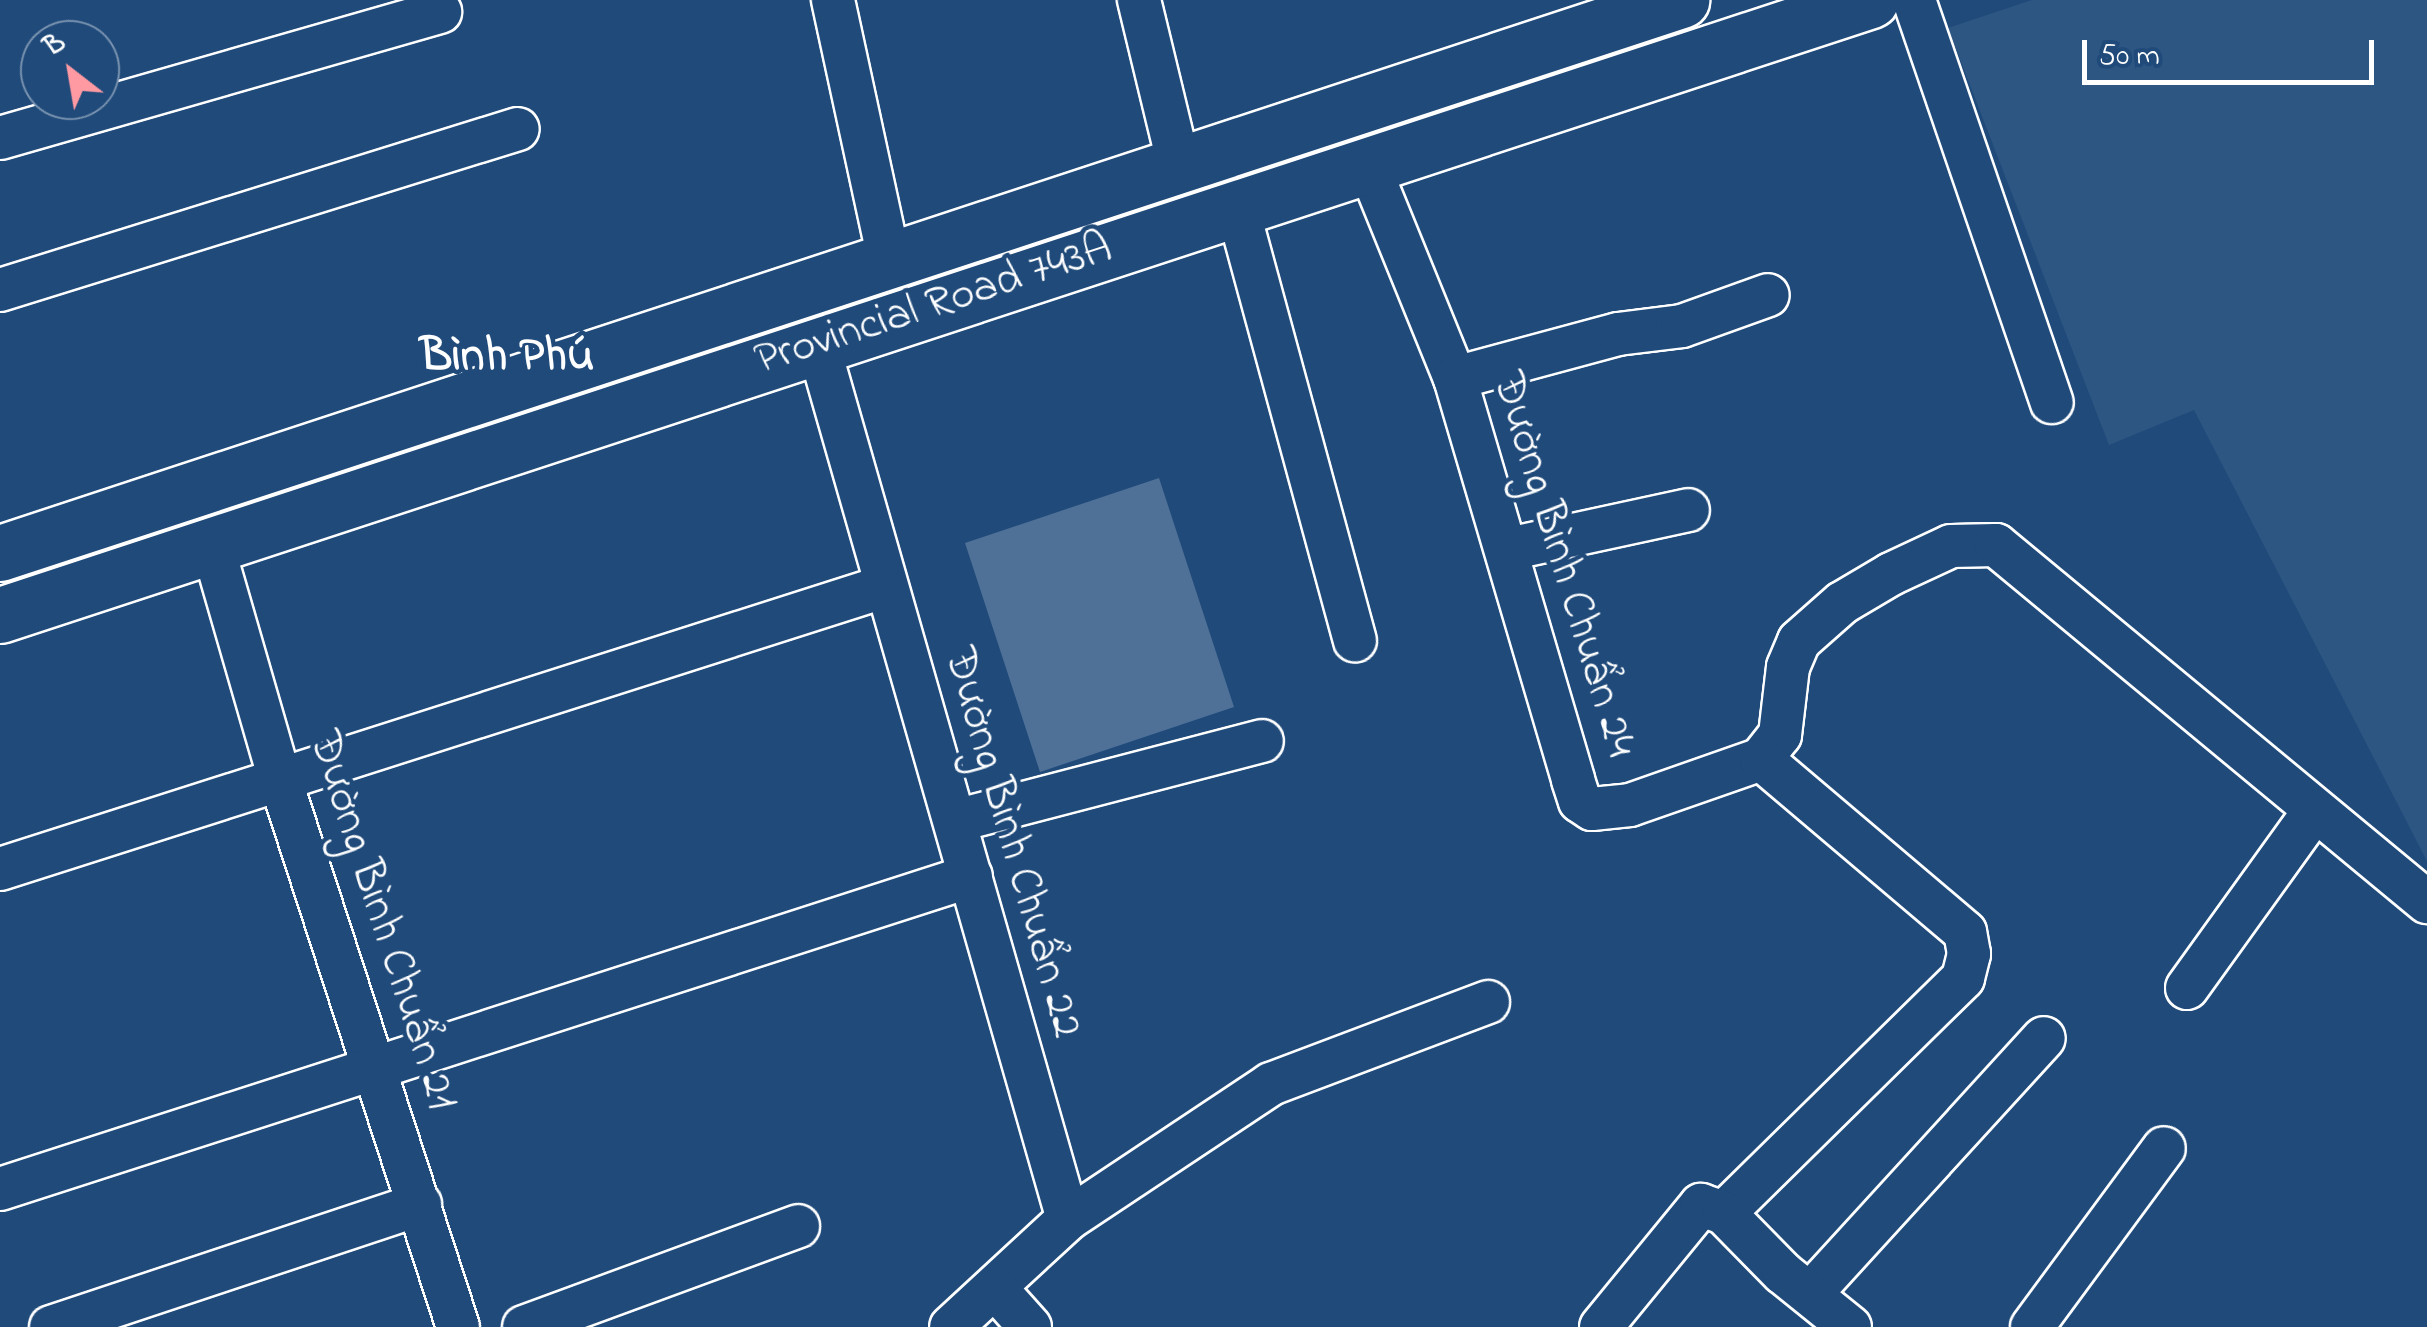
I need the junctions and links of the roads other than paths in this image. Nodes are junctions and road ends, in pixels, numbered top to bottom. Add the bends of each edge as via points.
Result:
1 (833, 0) edge
2 (1139, 0) edge
3 (1681, 0) edge
4 (1870, 0) edge
5 (1914, 0) edge
6 (440, 12) dead end
7 (518, 129) dead end
8 (0, 138) edge
9 (1370, 169) junction
10 (1180, 170) junction
11 (1098, 196) junction
12 (1238, 210) junction
13 (1115, 248) junction
14 (890, 264) junction
15 (0, 290) edge
16 (1768, 295) dead end
17 (817, 341) junction
18 (1455, 378) junction
19 (2052, 402) dead end
20 (1688, 510) dead end
21 (3, 539) edge
22 (212, 544) junction
23 (1508, 549) junction
24 (883, 588) junction
25 (0, 615) edge
26 (1355, 640) dead end
27 (1262, 742) dead end
28 (1761, 759) junction
29 (279, 776) junction
30 (2315, 810) junction
31 (955, 820) junction
32 (0, 869) edge
33 (971, 876) junction
34 (2427, 902) edge
35 (2186, 988) dead end
36 (1488, 1002) dead end
37 (2044, 1038) dead end
38 (376, 1064) junction
39 (2164, 1148) dead end
40 (0, 1189) edge
41 (420, 1204) junction
42 (1724, 1213) junction
43 (1068, 1219) junction
44 (798, 1226) dead end
45 (996, 1289) junction
46 (1810, 1293) junction
47 (52, 1327) edge
48 (458, 1327) edge
49 (524, 1327) edge
50 (951, 1327) edge
51 (1030, 1327) edge
52 (1601, 1327) edge
53 (1850, 1327) edge
54 (2032, 1327) edge

1 - 14 street
2 - 10 street
3 - 10 main road, Provincial Road 743A
4 - 9 main road, Provincial Road 743A
5 - 19 street
6 - 8 street
7 - 15 street
9 - 12 main road, Provincial Road 743A
9 - 18 street, Đường Bình Chuẩn 24
10 - 11 main road, Provincial Road 743A
11 - 13 main road
11 - 14 main road, Provincial Road 743A
12 - 13 main road, Provincial Road 743A
12 - 26 street
13 - 17 main road, Provincial Road 743A
14 - 21 main road, Provincial Road 743A
16 - 18 street via 1682,326 1618,334
17 - 22 main road, Provincial Road 743A
17 - 24 street, Đường Bình Chuẩn 22
18 - 23 street, Đường Bình Chuẩn 24
20 - 23 street
22 - 25 main road, Provincial Road 743A
22 - 29 street, Đường Bình Chuẩn 21
23 - 28 street, Đường Bình Chuẩn 24 via 1580,801 1592,810 1630,805
24 - 29 street
24 - 31 street, Đường Bình Chuẩn 22
27 - 31 street
28 - 30 street via 1780,735 1788,667 1799,641 1842,603 1891,574 1951,546 1996,546
28 - 42 street via 1965,932 1969,954 1963,978
29 - 32 street
29 - 38 street, Đường Bình Chuẩn 21
30 - 34 street
30 - 35 street
31 - 33 street, Đường Bình Chuẩn 22
33 - 38 street
33 - 43 street, Đường Bình Chuẩn 22
36 - 43 street via 1271,1084
37 - 46 street
38 - 40 street
38 - 41 street, Đường Bình Chuẩn 21
39 - 54 street
41 - 47 street
41 - 48 street, Đường Bình Chuẩn 21
42 - 46 street
42 - 52 street via 1701,1205
43 - 45 street
44 - 49 street
45 - 50 street
45 - 51 street
46 - 53 street

